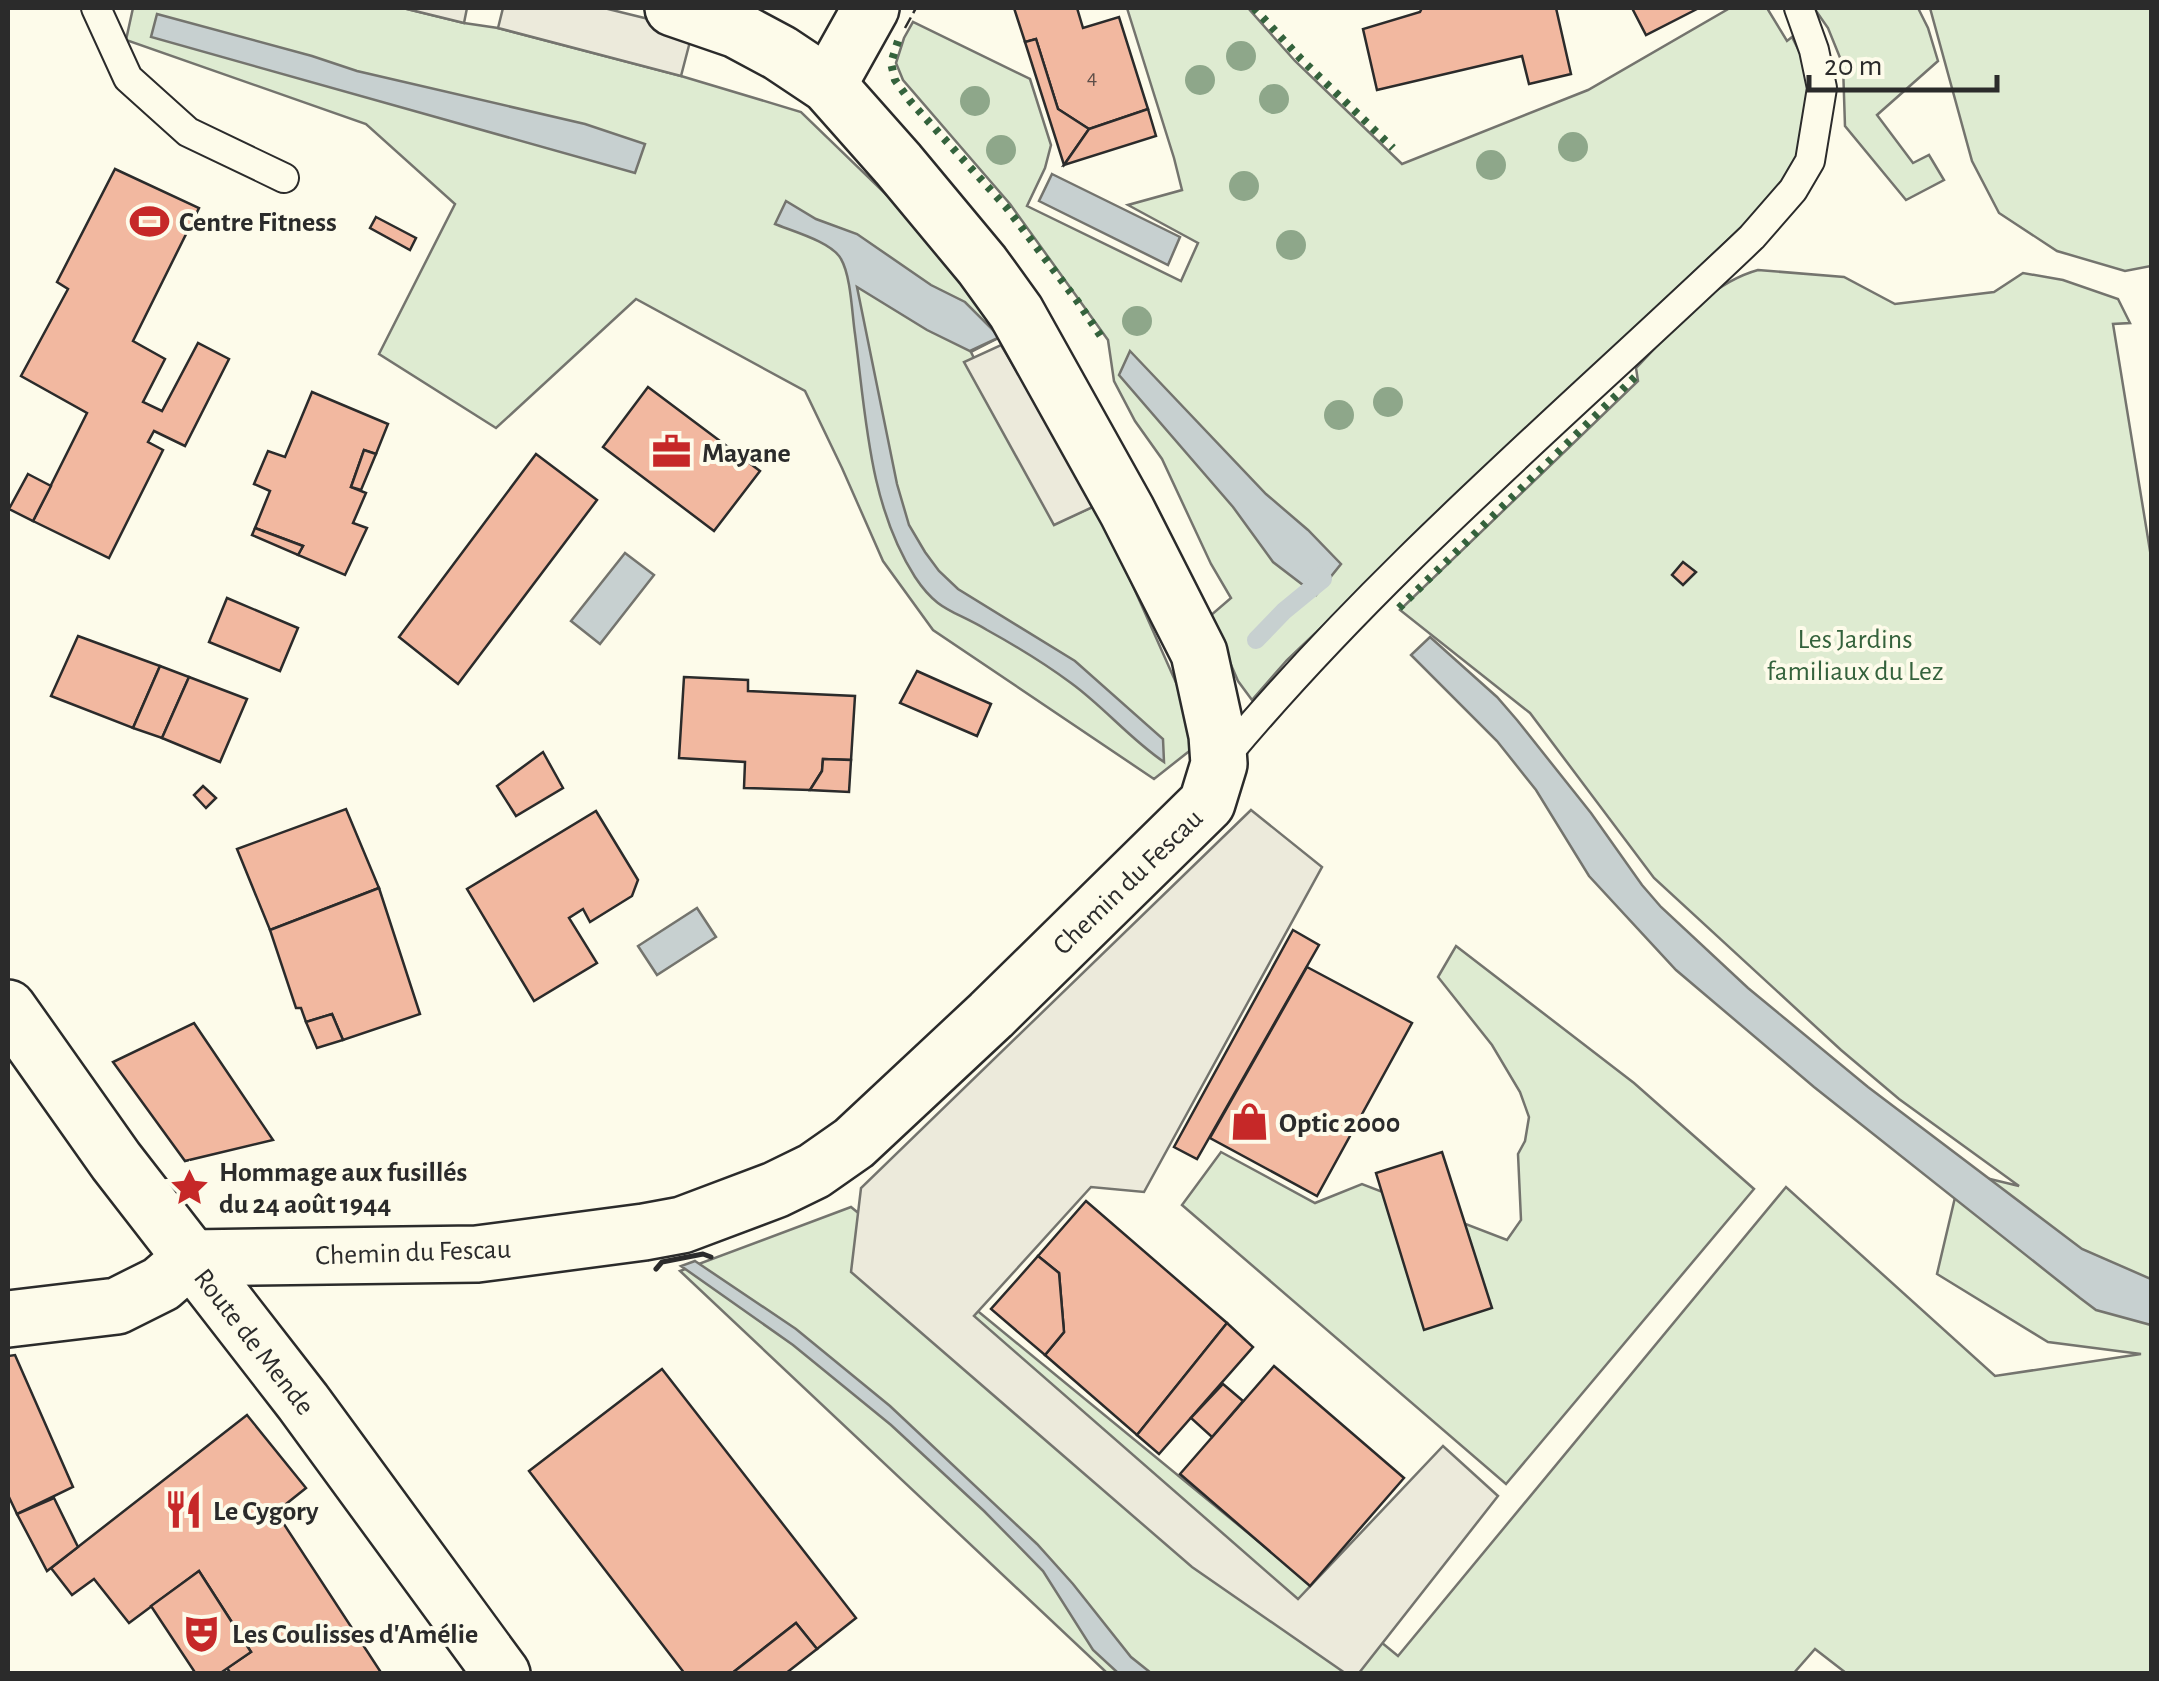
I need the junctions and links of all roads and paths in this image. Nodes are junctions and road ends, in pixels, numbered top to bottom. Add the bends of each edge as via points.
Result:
1 (96, 8) edge
2 (672, 8) edge
3 (871, 8) edge
4 (1799, 8) edge
5 (828, 85) junction
6 (284, 178) dead end
7 (1219, 764) junction
8 (8, 1008) edge
9 (191, 1258) junction
10 (8, 1319) edge
11 (502, 1674) edge

1 - 6 lane via 128,78 188,132
2 - 5 street via 737,30
3 - 5 street
4 - 7 lane via 1822,88 1810,161 1793,190 1752,238 1374,591
5 - 7 street via 1016,312 1199,653
7 - 9 street, Chemin du Fescau via 1207,802 991,1015 854,1143 775,1190 682,1225 476,1254
8 - 9 street, Route de Mende
9 - 10 street via 161,1284 117,1306
9 - 11 street, Route de Mende

